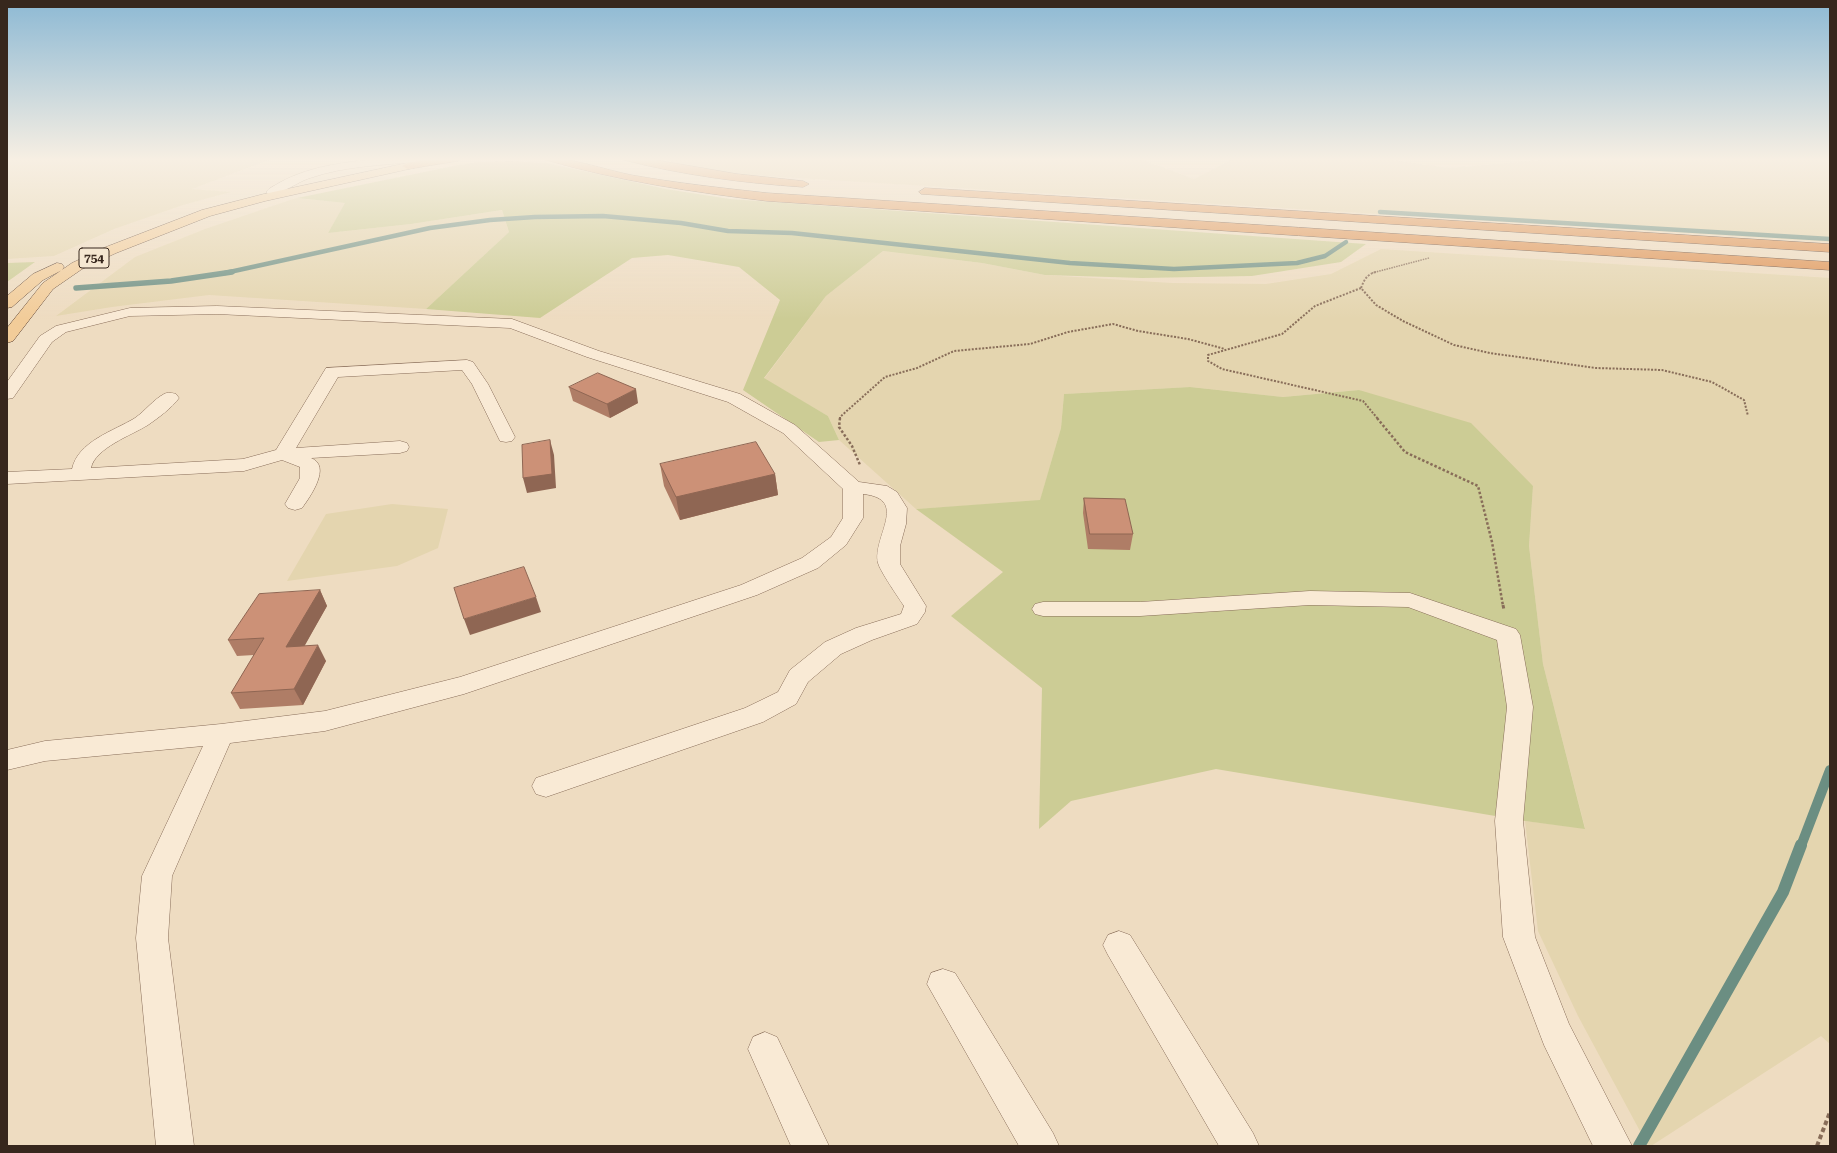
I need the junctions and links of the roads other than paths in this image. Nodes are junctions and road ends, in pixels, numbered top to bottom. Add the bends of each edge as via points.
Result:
1 (195, 212) edge
2 (210, 212) edge
3 (1005, 212) edge
4 (1250, 212) edge
5 (1830, 248) edge
6 (1830, 266) edge
7 (7, 304) edge
8 (7, 338) edge
9 (7, 394) edge
10 (170, 398) dead end
11 (506, 437) dead end
12 (400, 447) dead end
13 (283, 454) junction
14 (80, 474) junction
15 (7, 478) edge
16 (860, 487) junction
17 (295, 504) dead end
18 (1043, 609) dead end
19 (221, 734) junction
20 (7, 760) edge
21 (546, 786) dead end
22 (1119, 945) dead end
23 (943, 984) dead end
24 (765, 1049) dead end
25 (175, 1146) edge
26 (810, 1146) edge
27 (1040, 1146) edge
28 (1240, 1146) edge
29 (1613, 1146) edge

1 - 7 main road, 754 via 66,261 38,277
2 - 8 main road, 754 via 111,250 77,266 48,286
3 - 6 highway
4 - 5 highway
9 - 16 street via 46,339 61,329 130,312 217,310 512,324 593,354 734,398 789,429
10 - 14 street via 142,421 102,443 83,461
11 - 13 street via 480,384 467,365 332,372
12 - 13 street
13 - 14 street via 244,465
13 - 17 street via 310,464 310,478
14 - 15 street
16 - 19 street via 853,518 839,541 810,563 749,590 464,685 325,721
16 - 21 street via 880,490 890,496 898,508 889,546 889,564 915,606 908,619 833,648 799,676 787,698 754,715
18 - 29 street via 1140,609 1310,598 1410,600 1508,634 1520,707 1509,821 1519,937 1556,1033
19 - 20 street via 45,751
19 - 25 street via 157,876 152,938
22 - 28 street
23 - 27 street
24 - 26 street

